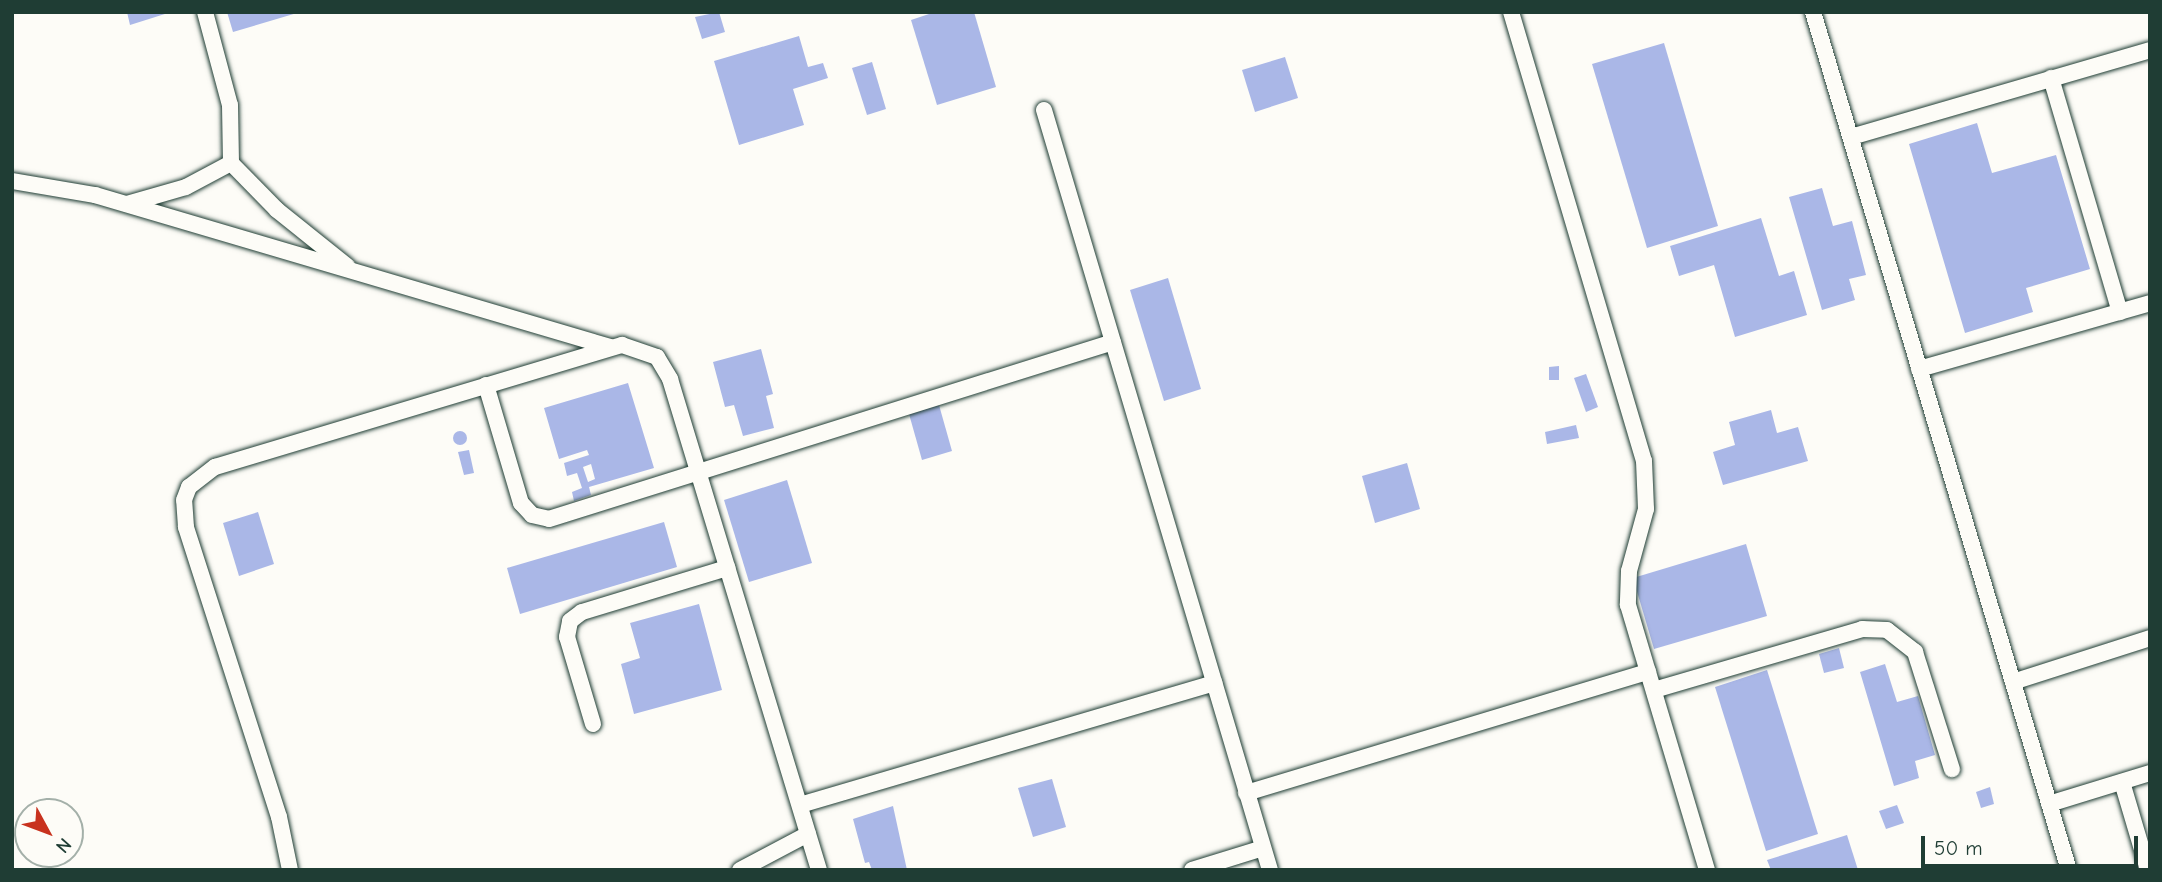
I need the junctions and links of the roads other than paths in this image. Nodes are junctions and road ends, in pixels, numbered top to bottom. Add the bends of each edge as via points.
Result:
1 (205, 12) edge
2 (1511, 12) edge
3 (1813, 12) edge
4 (2150, 50) edge
5 (2051, 78) junction
6 (1044, 110) dead end
7 (1851, 137) junction
8 (231, 163) junction
9 (12, 181) edge
10 (124, 204) junction
11 (354, 272) junction
12 (2150, 303) edge
13 (2120, 312) junction
14 (1113, 342) junction
15 (610, 347) junction
16 (1919, 369) junction
17 (486, 385) junction
18 (698, 472) junction
19 (727, 568) junction
20 (2150, 638) edge
21 (1648, 672) junction
22 (2013, 682) junction
23 (1214, 683) junction
24 (1654, 690) junction
25 (593, 724) dead end
26 (1952, 769) dead end
27 (2150, 773) edge
28 (2122, 782) junction
29 (1246, 793) junction
30 (2049, 804) junction
31 (800, 805) junction
32 (808, 834) junction
33 (1263, 848) junction
34 (290, 870) edge
35 (740, 870) edge
36 (819, 870) edge
37 (1192, 870) edge
38 (1270, 870) edge
39 (1707, 870) edge
40 (2069, 870) edge
41 (2148, 870) edge

1 - 8 lane via 230,104
2 - 21 lane via 1644,461 1646,509 1627,594
3 - 7 lane
4 - 5 lane
5 - 7 lane
5 - 13 lane
6 - 14 lane
7 - 16 lane
8 - 10 lane via 186,187
8 - 11 lane via 277,210
9 - 10 lane via 45,184
10 - 11 lane
11 - 15 lane
12 - 13 lane
13 - 16 lane
14 - 18 lane
14 - 23 lane
15 - 17 lane
15 - 18 lane via 635,346 665,367
16 - 22 lane
17 - 18 lane via 521,503 532,515 549,519
17 - 34 lane via 215,467 196,478 184,499 186,527 279,817
18 - 19 lane
19 - 25 lane via 575,615 567,637
19 - 31 lane
20 - 22 lane
21 - 24 lane
21 - 29 lane
22 - 30 lane
23 - 29 lane
23 - 31 lane
24 - 26 lane via 1862,629 1887,630 1915,652
24 - 39 lane
27 - 28 lane
28 - 30 lane
28 - 41 lane
29 - 33 lane
30 - 40 lane
31 - 32 lane
32 - 35 lane
32 - 36 lane
33 - 37 lane
33 - 38 lane

